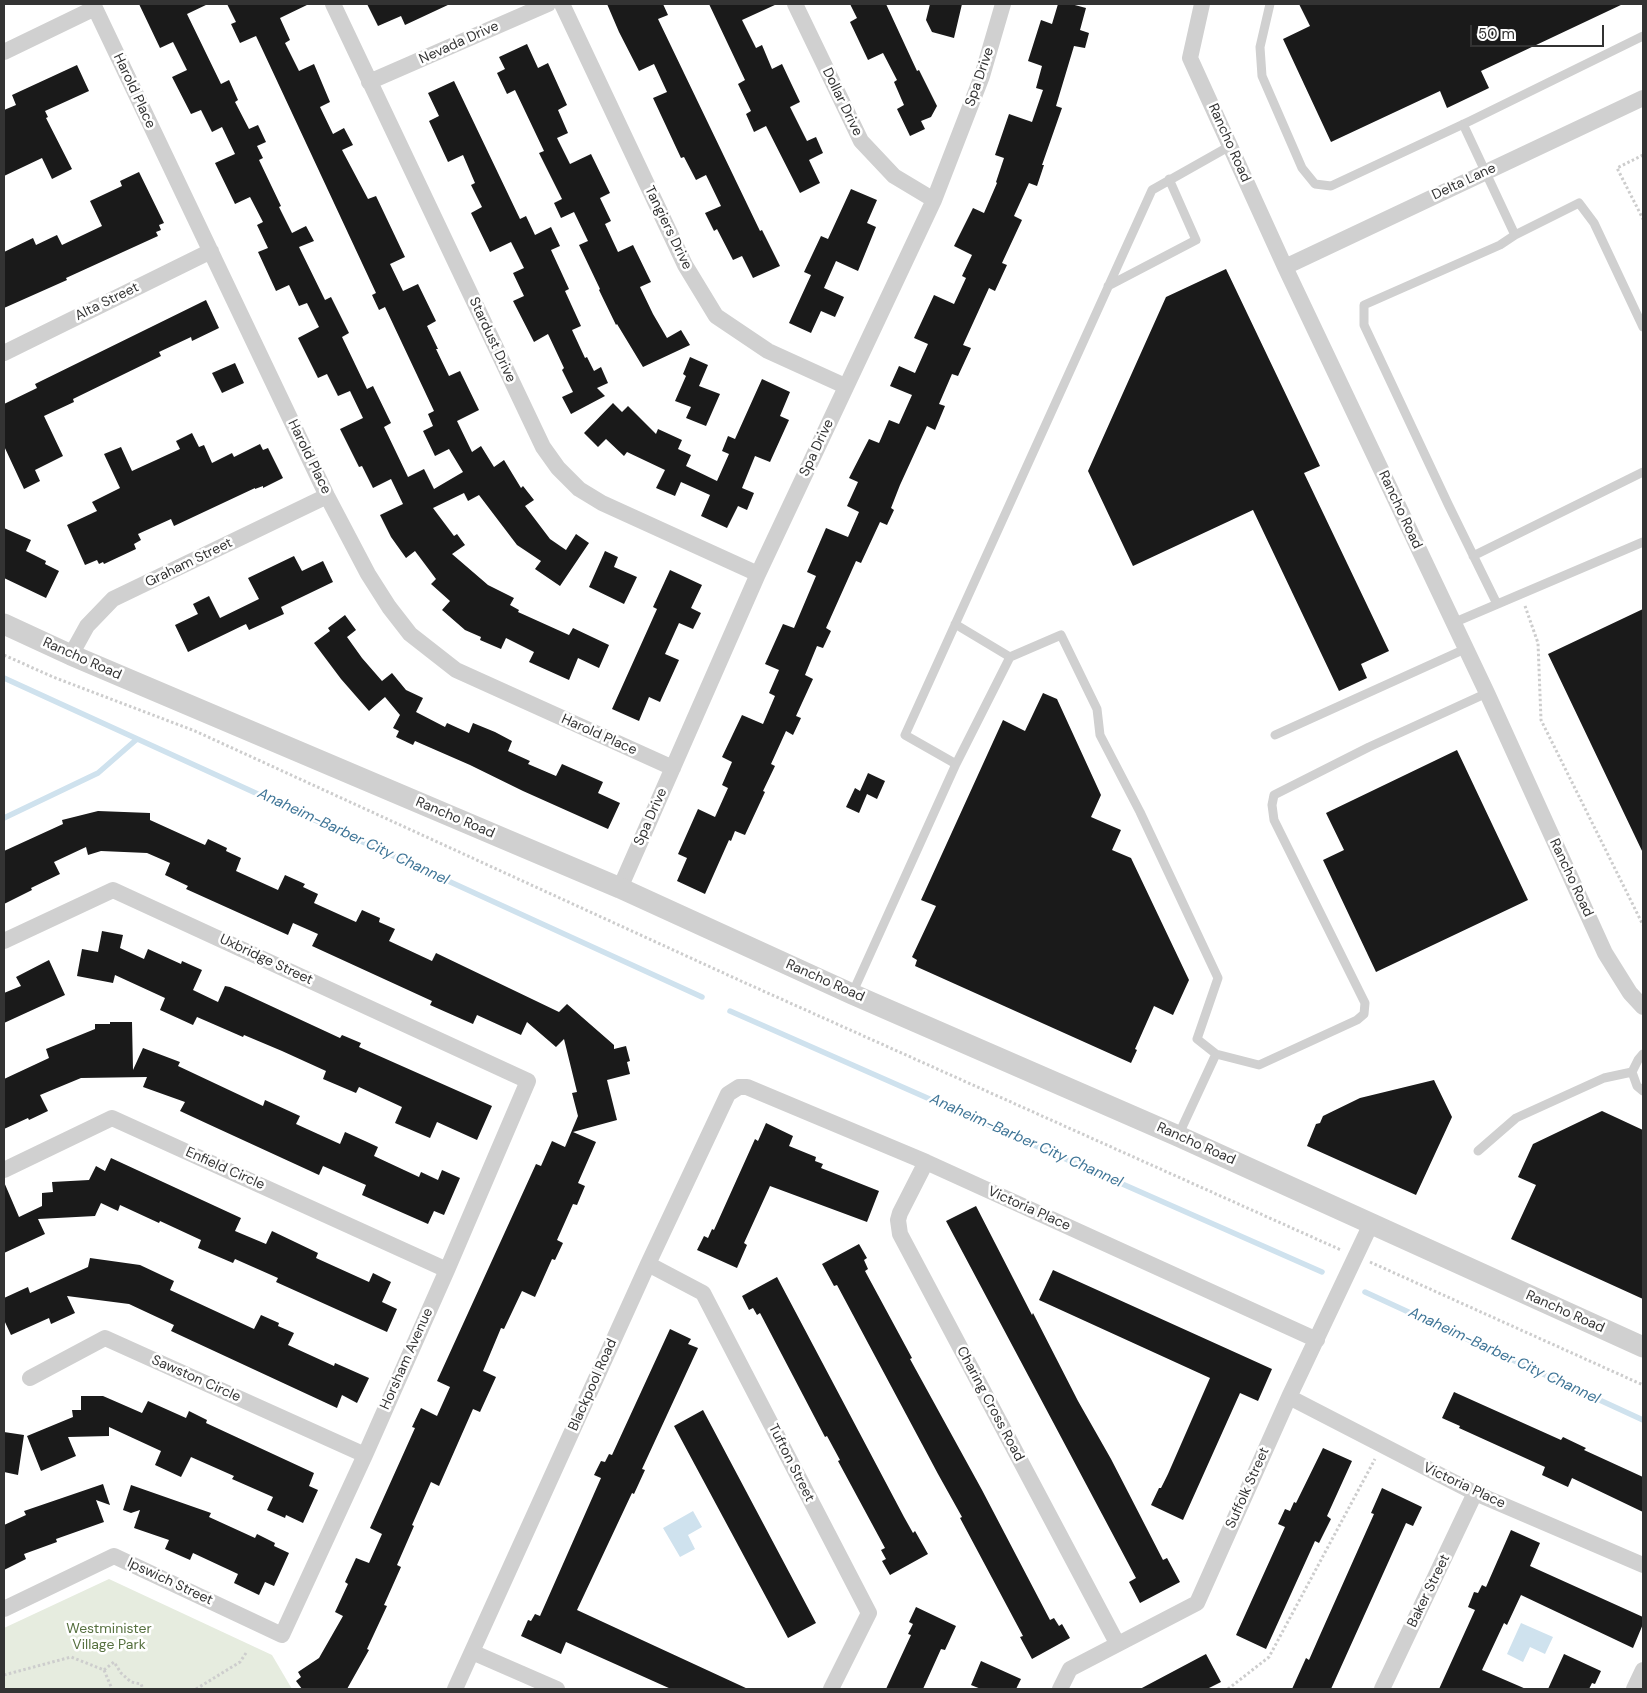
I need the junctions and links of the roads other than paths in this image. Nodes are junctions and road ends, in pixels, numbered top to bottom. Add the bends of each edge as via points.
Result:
1 (333, 4) edge
2 (548, 4) edge
3 (562, 4) edge
4 (795, 4) edge
5 (1003, 4) edge
6 (1202, 4) edge
7 (1270, 4) edge
8 (94, 6) edge
9 (1643, 36) edge
10 (4, 52) edge
11 (369, 82) junction
12 (1643, 98) edge
13 (1463, 124) junction
14 (1230, 146) junction
15 (1485, 173) junction
16 (1168, 180) junction
17 (934, 200) junction
18 (1516, 235) junction
19 (210, 251) junction
20 (1285, 267) junction
21 (1108, 286) junction
22 (1643, 327) edge
23 (4, 353) edge
24 (846, 386) junction
25 (1643, 472) edge
26 (327, 496) junction
27 (1643, 542) edge
28 (1473, 556) junction
29 (758, 574) junction
30 (1498, 604) junction
31 (1453, 623) junction
32 (4, 624) edge
33 (955, 624) junction
34 (1465, 649) junction
35 (71, 655) junction
36 (1010, 657) junction
37 (1487, 694) junction
38 (1275, 735) dead end
39 (956, 764) junction
40 (673, 768) junction
41 (620, 888) junction
42 (4, 941) edge
43 (852, 994) junction
44 (1643, 1007) edge
45 (1216, 1054) junction
46 (1643, 1054) edge
47 (1632, 1072) junction
48 (528, 1081) joint
49 (739, 1087) joint
50 (1643, 1091) edge
51 (1178, 1136) junction
52 (1478, 1151) dead end
53 (926, 1162) junction
54 (4, 1170) edge
55 (1371, 1224) junction
56 (648, 1264) junction
57 (447, 1270) junction
58 (1317, 1340) junction
59 (1643, 1347) edge
60 (30, 1378) dead end
61 (1289, 1397) junction
62 (365, 1455) junction
63 (1476, 1493) junction
64 (1643, 1565) edge
65 (4, 1609) edge
66 (282, 1634) joint
67 (1117, 1643) junction
68 (472, 1652) junction
69 (1643, 1670) edge
70 (455, 1689) edge
71 (557, 1689) edge
72 (830, 1689) edge
73 (1060, 1689) edge
74 (1382, 1689) edge
75 (1634, 1689) edge

1 - 11 street, Stardust Drive
2 - 11 street, Nevada Drive
3 - 24 street, Tangiers Drive via 685,265 716,316 768,351
4 - 17 street, Dollar Drive via 860,141 894,176
5 - 17 street, Spa Drive via 982,76
6 - 14 street, Rancho Road via 1190,58
7 - 13 lane via 1260,47 1262,76 1302,168 1315,184 1331,186
8 - 10 street
8 - 19 street, Harold Place
9 - 13 lane
11 - 29 street, Stardust Drive via 543,447 558,468 579,489 602,503
12 - 15 street, Delta Lane
13 - 15 lane
14 - 16 lane
14 - 20 street, Rancho Road
15 - 18 lane
15 - 20 street, Delta Lane
16 - 21 lane via 1152,190
16 - 21 lane via 1196,240
17 - 24 street, Spa Drive
18 - 22 lane via 1579,202 1594,223
18 - 28 lane via 1364,305 1364,324
19 - 23 street, Alta Street
19 - 26 street, Harold Place
20 - 31 street, Rancho Road
21 - 33 lane
24 - 29 street, Spa Drive
25 - 28 lane
26 - 35 street, Graham Street via 113,599 88,626
26 - 40 street, Harold Place via 389,607 410,634 432,652 474,679
27 - 30 lane
28 - 30 lane
29 - 40 street, Spa Drive
30 - 31 lane
31 - 34 street, Rancho Road
32 - 35 street, Rancho Road
33 - 36 lane
33 - 39 lane via 905,735
34 - 37 street, Rancho Road
34 - 38 lane
35 - 41 street, Rancho Road
36 - 39 lane
36 - 45 lane via 1061,635 1097,709 1100,735 1218,978 1197,1039
37 - 44 street, Rancho Road via 1605,953 1630,993
37 - 45 lane via 1369,747 1274,795 1274,820 1365,1003 1364,1014 1259,1065
39 - 43 lane
40 - 41 street, Spa Drive
41 - 43 street, Rancho Road
42 - 48 street, Uxbridge Street via 113,890
43 - 51 street, Rancho Road
45 - 51 lane
46 - 47 lane
47 - 50 lane via 1637,1086
47 - 52 lane via 1604,1078 1516,1118
48 - 57 street, Horsham Avenue
49 - 53 street, Victoria Place via 747,1086
49 - 56 street, Blackpool Road via 728,1094
51 - 55 street, Rancho Road
53 - 58 street, Victoria Place
53 - 67 street, Charing Cross Road via 900,1213 900,1234
54 - 57 street, Enfield Circle via 112,1118
55 - 58 street, Suffolk Street
55 - 59 street, Rancho Road
56 - 68 street, Blackpool Road
56 - 72 street, Tufton Street via 703,1293 869,1613
57 - 62 street, Horsham Avenue
58 - 61 street, Suffolk Street
60 - 62 street, Sawston Circle via 105,1338
61 - 63 street, Victoria Place
61 - 67 street, Suffolk Street via 1197,1603
62 - 66 street, Horsham Avenue
63 - 64 street, Victoria Place
63 - 74 street, Baker Street
65 - 66 street, Ipswich Street via 114,1556
67 - 73 street, Suffolk Street via 1070,1669
68 - 70 street, Blackpool Road
68 - 71 street
69 - 75 street

